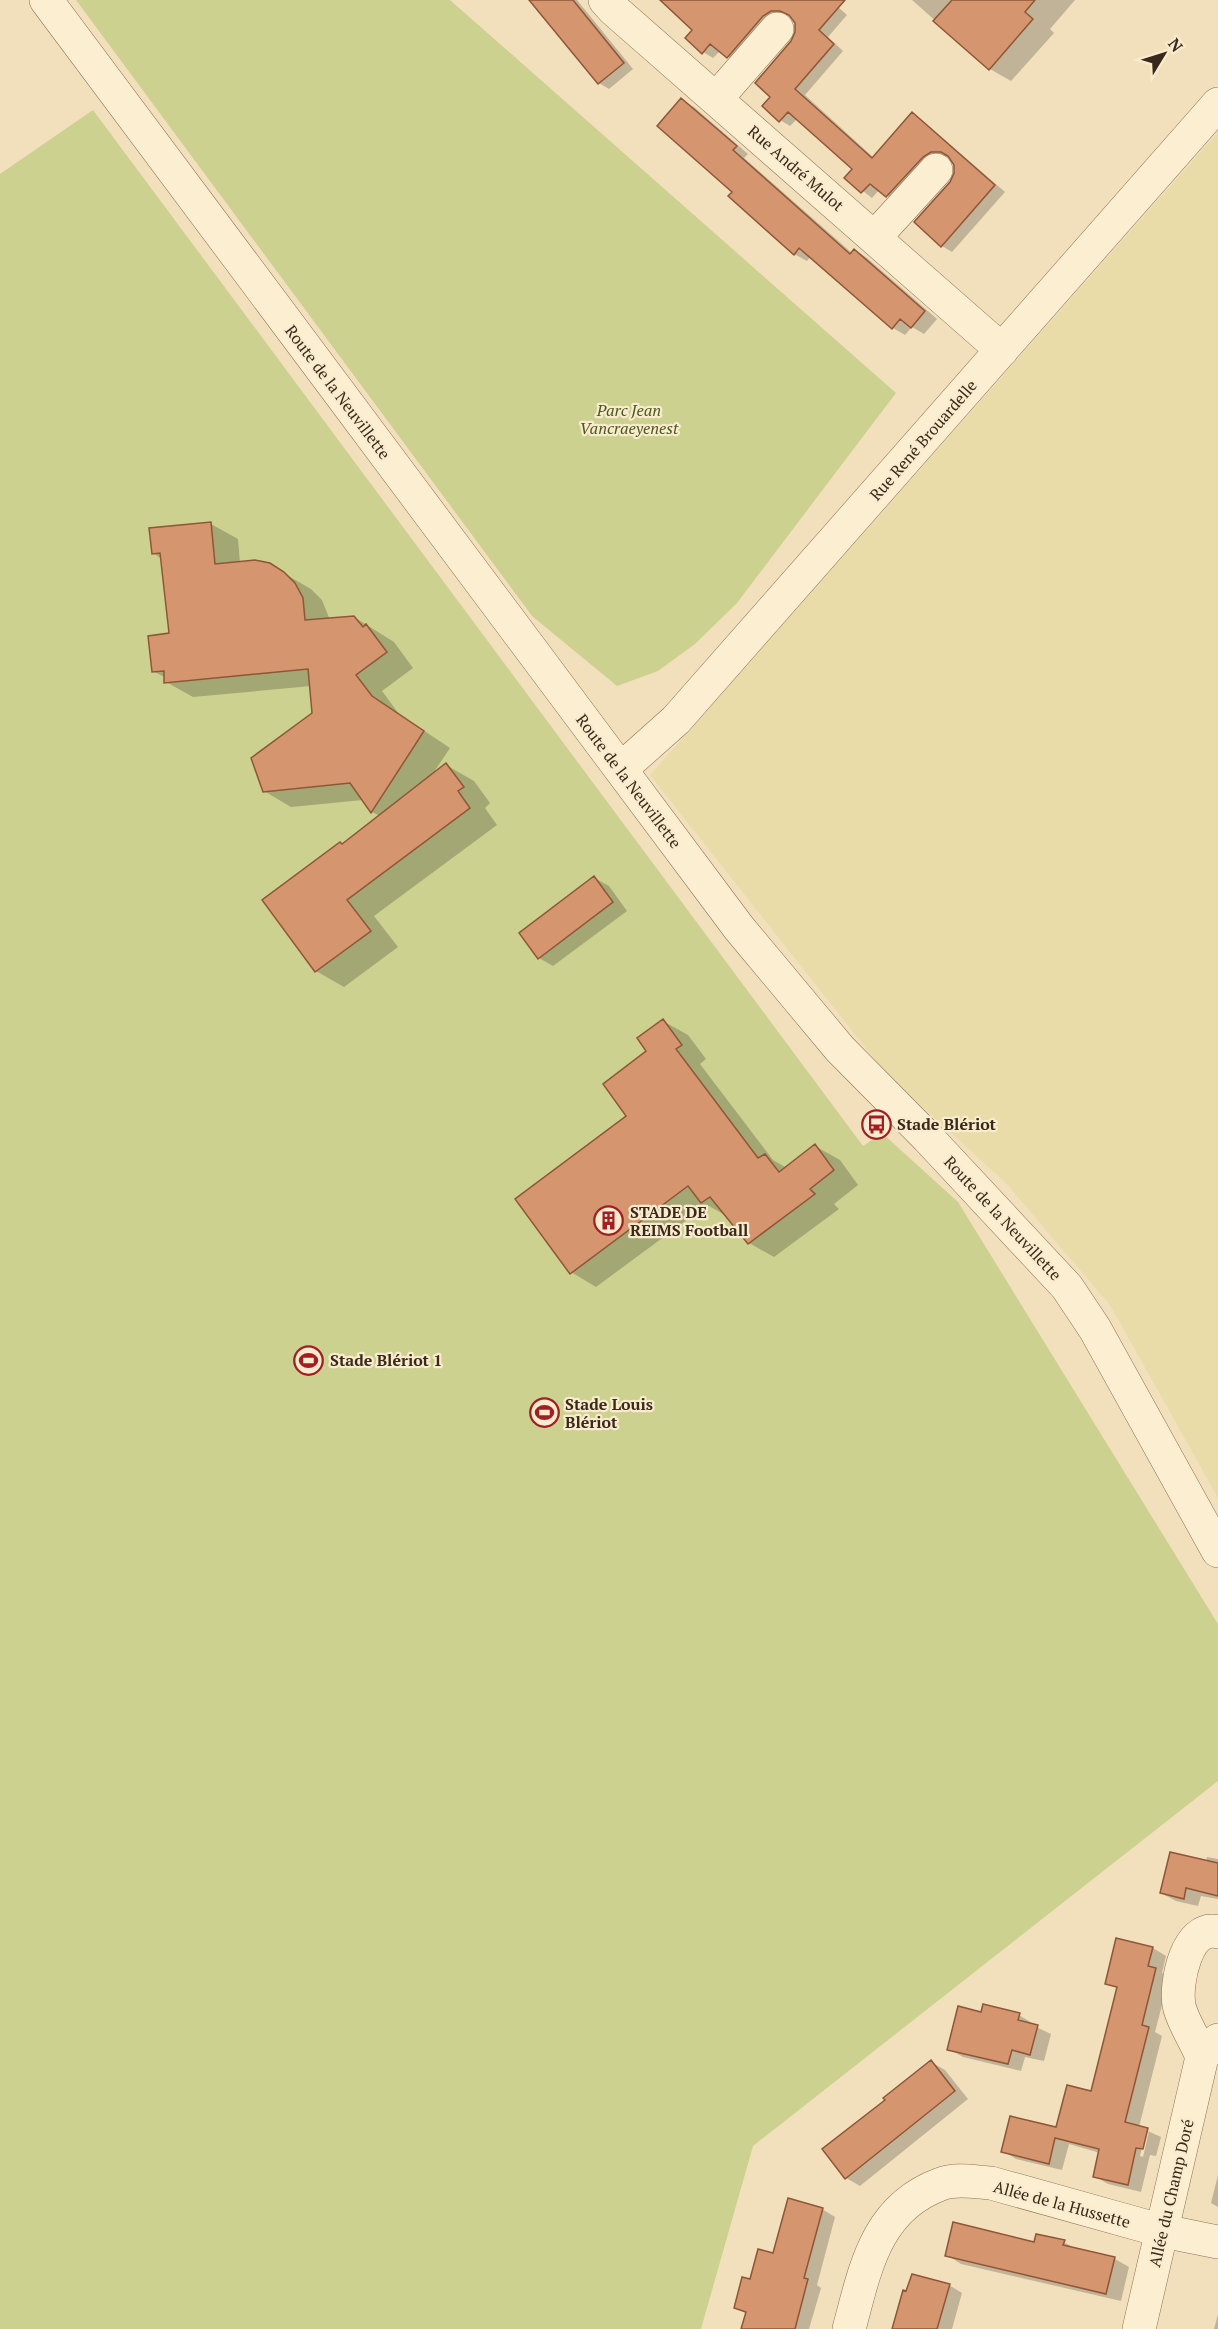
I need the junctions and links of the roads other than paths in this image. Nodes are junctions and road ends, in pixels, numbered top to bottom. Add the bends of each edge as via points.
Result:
1 (46, 0) edge
2 (605, 0) edge
3 (777, 29) dead end
4 (716, 99) junction
5 (1218, 104) edge
6 (936, 170) dead end
7 (875, 237) junction
8 (1002, 350) junction
9 (621, 769) junction
10 (1218, 1551) edge
11 (1218, 1932) edge
12 (1210, 2049) edge
13 (1163, 2231) junction
14 (1218, 2242) edge
15 (849, 2329) edge
16 (1139, 2329) edge

1 - 9 street, Route de la Neuvillette
2 - 4 street, Rue André Mulot
3 - 4 street
4 - 7 street, Rue André Mulot
5 - 8 street, Rue René Brouardelle
6 - 7 street
7 - 8 street, Rue André Mulot
8 - 9 street, Rue René Brouardelle via 676,720
9 - 10 street, Route de la Neuvillette via 739,928 840,1049 1067,1287 1095,1329
11 - 12 street, Allée du Champ Doré via 1211,1930 1193,1940 1178,1986 1179,2006
12 - 13 street, Allée du Champ Doré
13 - 14 street, Allée de la Hussette
13 - 15 street, Allée de la Hussette via 991,2183 942,2183 906,2205 882,2230 866,2267
13 - 16 street, Allée du Champ Doré

